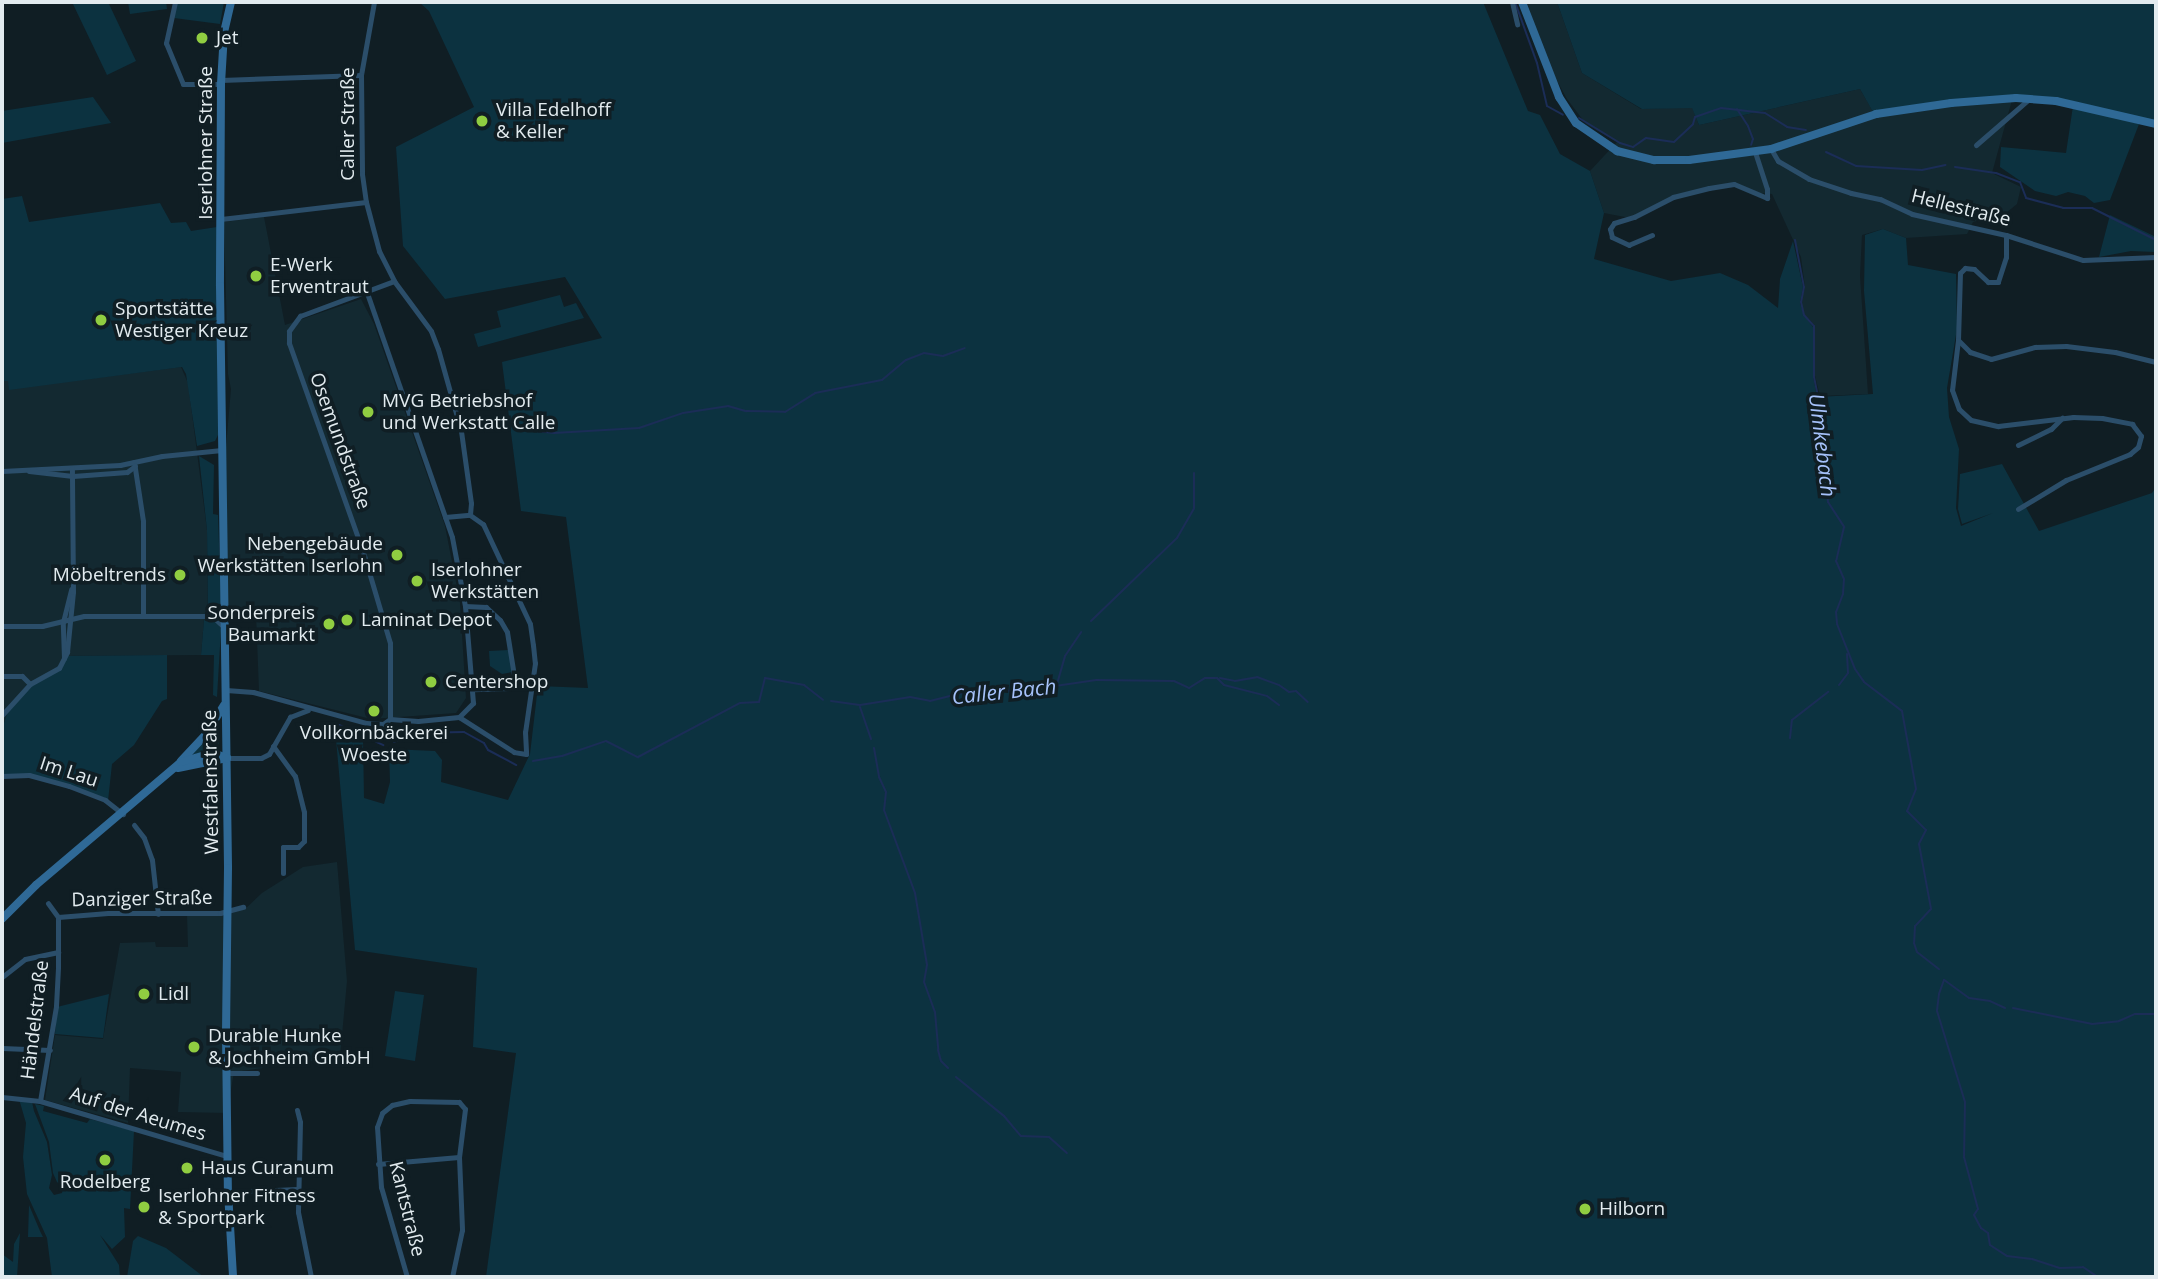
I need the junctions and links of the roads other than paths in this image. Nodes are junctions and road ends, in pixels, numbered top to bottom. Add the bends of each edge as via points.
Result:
1 (175, 2) edge
2 (231, 2) edge
3 (374, 2) edge
4 (1511, 2) edge
5 (1522, 2) edge
6 (1517, 24) dead end
7 (360, 75) junction
8 (221, 82) junction
9 (2029, 99) junction
10 (2156, 124) edge
11 (1976, 145) dead end
12 (1771, 149) junction
13 (1755, 151) junction
14 (366, 202) junction
15 (221, 219) junction
16 (1652, 235) dead end
17 (2006, 235) junction
18 (2156, 257) edge
19 (394, 281) junction
20 (220, 286) joint
21 (368, 293) junction
22 (1958, 340) junction
23 (2156, 362) edge
24 (2063, 418) junction
25 (2018, 446) dead end
26 (222, 450) junction
27 (135, 464) junction
28 (72, 468) junction
29 (24, 470) junction
30 (2, 471) edge
31 (73, 476) junction
32 (2018, 509) dead end
33 (470, 516) junction
34 (446, 517) junction
35 (72, 586) junction
36 (224, 606) junction
37 (465, 606) junction
38 (143, 616) junction
39 (212, 616) junction
40 (72, 618) junction
41 (63, 622) junction
42 (2, 626) edge
43 (225, 628) junction
44 (64, 658) junction
45 (2, 676) edge
46 (30, 684) junction
47 (472, 689) junction
48 (226, 690) junction
49 (226, 702) junction
50 (285, 702) junction
51 (310, 709) junction
52 (2, 716) edge
53 (290, 717) junction
54 (459, 717) junction
55 (390, 719) junction
56 (273, 746) junction
57 (227, 758) junction
58 (181, 762) junction
59 (167, 774) junction
60 (2, 776) edge
61 (123, 814) junction
62 (134, 825) dead end
63 (284, 873) dead end
64 (48, 903) dead end
65 (243, 907) dead end
66 (226, 912) junction
67 (158, 914) junction
68 (58, 917) junction
69 (2, 919) edge
70 (58, 952) junction
71 (2, 976) edge
72 (2, 1048) edge
73 (50, 1050) junction
74 (228, 1073) junction
75 (257, 1073) dead end
76 (2, 1097) edge
77 (40, 1101) junction
78 (297, 1110) dead end
79 (227, 1156) junction
80 (460, 1157) junction
81 (378, 1164) junction
82 (297, 1189) junction
83 (228, 1192) junction
84 (233, 1277) edge
85 (311, 1277) edge
86 (407, 1277) edge
87 (452, 1277) edge

1 - 8 street via 166,43 183,84
2 - 8 main road, Iserlohner Straße
3 - 7 street, Caller Straße
4 - 6 street
5 - 13 main road via 1559,97 1591,136 1617,151 1654,160
7 - 8 street
7 - 14 street, Caller Straße
8 - 15 main road, Iserlohner Straße
9 - 10 main road via 2087,106
9 - 11 street
9 - 12 main road via 1907,107
12 - 13 main road
12 - 17 street, Hellestraße via 1782,164 1831,187 1880,199 1912,214
13 - 16 street via 1767,198 1734,184 1709,188 1673,197 1614,223 1610,229 1612,237 1629,245
14 - 15 street
14 - 19 street, Caller Straße via 379,251
15 - 20 main road, Iserlohner Straße
17 - 18 street, Hellestraße via 2083,260
17 - 22 street via 2007,257 1998,282 1989,282 1974,268 1960,273
19 - 21 street, Osemundstraße
19 - 33 street, Caller Straße via 422,316 438,349 461,431
20 - 26 main road, Westfalenstraße
21 - 34 street
21 - 55 street, Osemundstraße via 300,316 289,331 289,342 390,643
22 - 23 street via 1984,359 2053,346 2115,352
22 - 24 street via 1952,390 1957,406 1968,418 1998,426
24 - 25 street
24 - 32 street via 2125,422 2137,428 2140,444 2130,454 2066,480
26 - 27 street via 162,456
26 - 36 main road, Westfalenstraße
27 - 28 street
27 - 31 street via 127,472
27 - 38 street via 142,504
28 - 29 street
28 - 31 street
29 - 30 street
29 - 31 street
31 - 35 street
33 - 34 street
33 - 54 street via 482,524 530,624 535,663 526,754 514,752
34 - 37 street
35 - 40 street
35 - 41 street
36 - 39 street
36 - 43 main road, Westfalenstraße
37 - 47 street
37 - 47 street via 486,607 500,620 507,632 515,682 511,688
38 - 39 street
38 - 40 street
39 - 43 street
40 - 41 street
40 - 44 street
41 - 42 street
41 - 44 street
43 - 48 main road, Westfalenstraße
44 - 46 street via 55,671
45 - 46 street via 25,677
46 - 52 street
47 - 54 street via 473,703
48 - 49 main road, Westfalenstraße
48 - 50 street
49 - 57 main road, Westfalenstraße
49 - 58 main road
50 - 51 street
50 - 53 street
51 - 53 street
51 - 55 street via 366,723 383,724
53 - 56 street
54 - 55 street
56 - 57 street via 261,758
56 - 63 street via 295,776 304,812 304,841 298,847 283,847
57 - 58 main road via 213,753
57 - 59 main road
57 - 66 main road, Westfalenstraße
58 - 59 main road
59 - 61 main road
60 - 61 street, Im Lau via 29,775 69,786 105,800
61 - 69 main road
62 - 67 street via 145,838 152,860
64 - 68 street
65 - 66 street, Danziger Straße
66 - 67 street, Danziger Straße
66 - 74 main road, Westfalenstraße
67 - 68 street, Danziger Straße
68 - 70 street, Händelstraße
70 - 71 street via 25,960
70 - 73 street, Händelstraße
72 - 73 street
73 - 77 street, Händelstraße
74 - 75 street
74 - 79 main road, Westfalenstraße
76 - 77 street, Auf der Aeumes
77 - 79 street, Auf der Aeumes
78 - 82 street
79 - 83 main road, Westfalenstraße
80 - 81 street
80 - 81 street, Kantstraße via 465,1109 459,1102 410,1101 391,1105 382,1113 377,1127
80 - 87 street via 462,1230
81 - 86 street, Kantstraße
82 - 83 street
82 - 85 street
83 - 84 main road, Westfalenstraße

